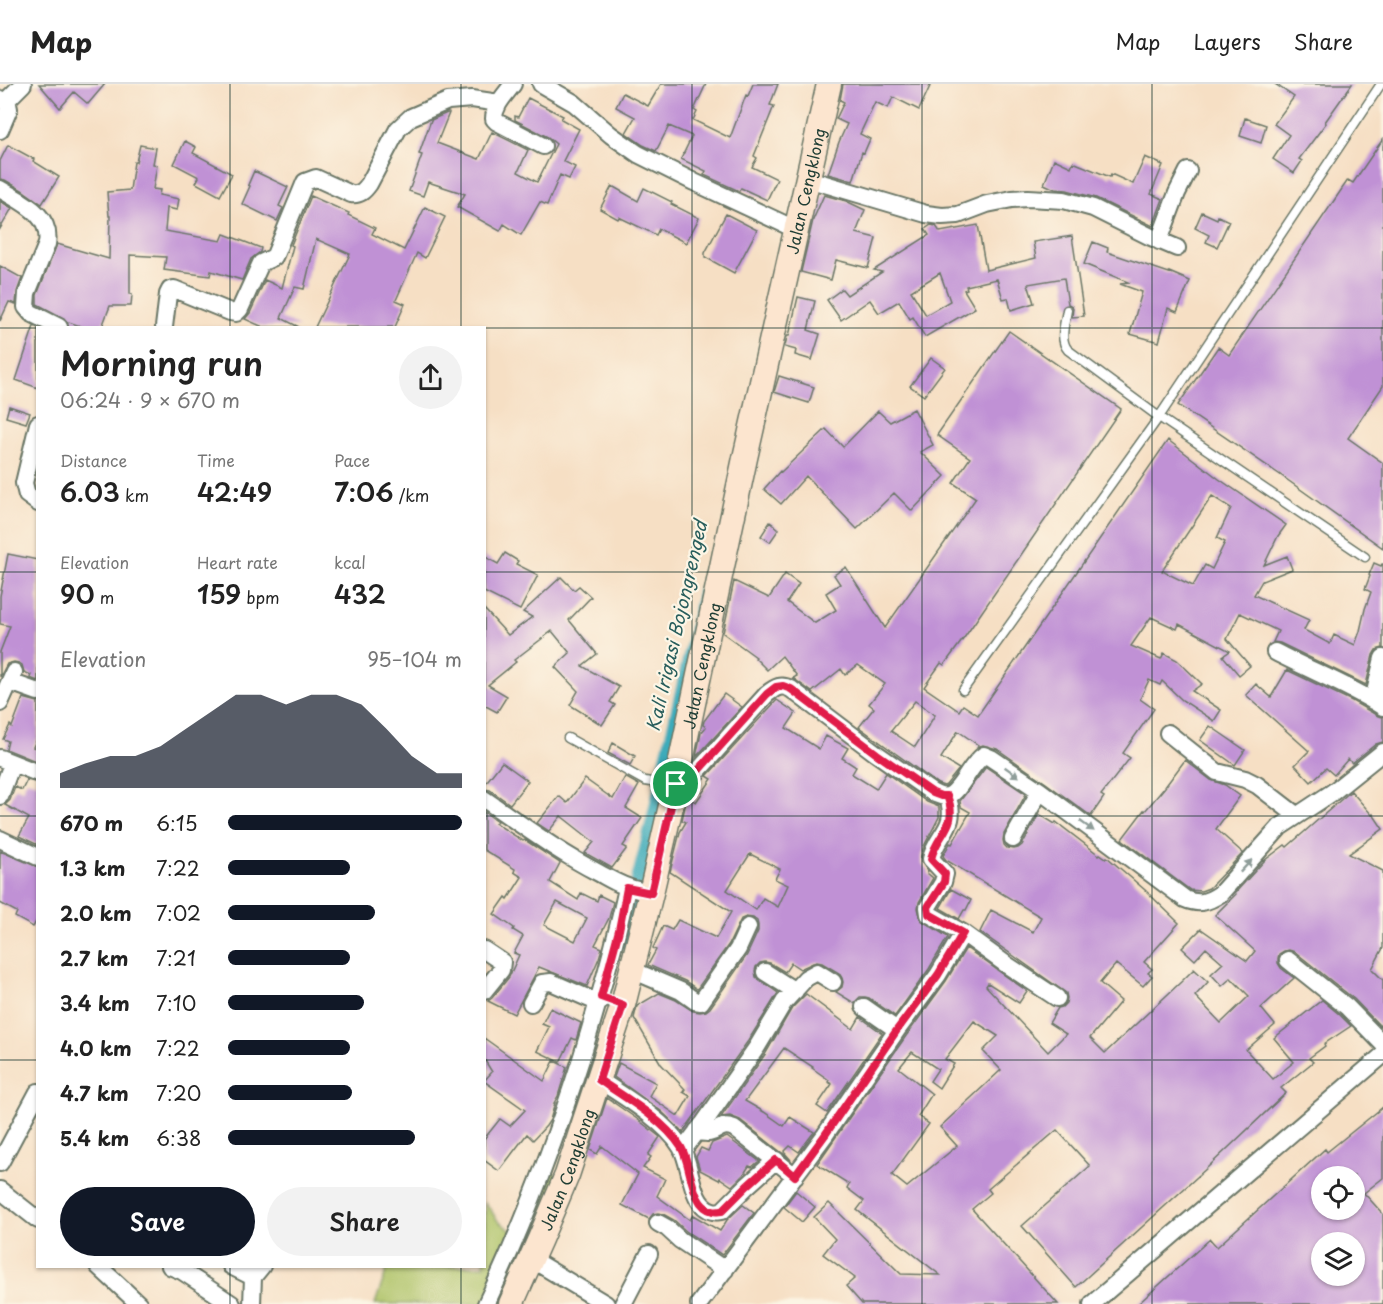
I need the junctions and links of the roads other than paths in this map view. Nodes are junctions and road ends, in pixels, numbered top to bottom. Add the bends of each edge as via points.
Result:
1 (23, 84) edge
2 (513, 84) edge
3 (542, 84) edge
4 (829, 84) edge
5 (1381, 84) edge
6 (3, 101) edge
7 (499, 103) junction
8 (0, 130) edge
9 (543, 146) dead end
10 (1188, 171) dead end
11 (808, 179) junction
12 (0, 189) edge
13 (793, 229) junction
14 (1159, 241) junction
15 (1177, 248) dead end
16 (1067, 310) dead end
17 (57, 326) edge
18 (164, 326) edge
19 (1159, 417) junction
20 (36, 432) edge
21 (36, 502) edge
22 (1365, 558) dead end
23 (1275, 652) dead end
24 (1383, 658) edge
25 (963, 690) dead end
26 (36, 691) edge
27 (0, 703) edge
28 (1378, 704) edge
29 (1168, 733) dead end
30 (568, 738) dead end
31 (1383, 752) edge
32 (6, 761) edge
33 (36, 772) edge
34 (672, 785) junction
35 (1040, 791) junction
36 (0, 796) edge
37 (947, 796) junction
38 (486, 800) edge
39 (1296, 815) junction
40 (0, 839) edge
41 (1013, 839) dead end
42 (36, 856) edge
43 (639, 890) junction
44 (748, 927) dead end
45 (963, 933) junction
46 (486, 951) edge
47 (1288, 960) dead end
48 (632, 970) junction
49 (765, 972) dead end
50 (833, 982) dead end
51 (486, 989) edge
52 (795, 991) junction
53 (1057, 998) dead end
54 (609, 1001) junction
55 (531, 1003) dead end
56 (864, 1007) dead end
57 (897, 1030) junction
58 (1383, 1044) edge
59 (1383, 1055) edge
60 (599, 1080) junction
61 (36, 1096) edge
62 (579, 1102) junction
63 (697, 1131) junction
64 (683, 1149) junction
65 (776, 1160) junction
66 (0, 1162) edge
67 (555, 1170) junction
68 (795, 1176) junction
69 (0, 1190) edge
70 (36, 1218) edge
71 (657, 1223) dead end
72 (649, 1254) dead end
73 (531, 1259) junction
74 (100, 1268) edge
75 (175, 1268) edge
76 (240, 1268) edge
77 (725, 1270) junction
78 (257, 1272) edge
79 (139, 1304) edge
80 (232, 1304) edge
81 (252, 1304) edge
82 (486, 1304) edge
83 (511, 1304) edge
84 (606, 1304) edge
85 (623, 1304) edge
86 (699, 1304) edge
87 (1092, 1304) edge

1 - 6 street
2 - 7 street
3 - 13 street via 574,103 638,154
4 - 11 main road, Jalan Cengklong
5 - 19 lane
6 - 8 street via 9,109
7 - 9 street via 494,114 497,122
7 - 18 street via 448,101 411,117 398,129 369,184 357,195 316,178 304,182 275,255 261,263 240,309 230,312 174,289 168,294
10 - 14 street
11 - 13 main road, Jalan Cengklong
11 - 14 street via 942,216 1012,199 1064,200 1093,208
12 - 17 street via 45,222 47,244 27,293 26,307
13 - 34 main road, Jalan Cengklong
14 - 15 street
16 - 19 lane via 1063,338 1068,350
19 - 22 lane
19 - 25 lane
20 - 21 street via 24,483 27,495
23 - 28 street
24 - 28 street
26 - 27 street via 12,677
29 - 39 street via 1217,772 1257,785
30 - 34 lane via 650,783
31 - 39 street via 1333,792
32 - 33 street
32 - 36 street
34 - 37 street via 684,783 696,773 767,694 783,686 933,793
34 - 43 main road, Jalan Cengklong
37 -> 35 street via 984,755
35 -> 39 street via 1193,903 1220,894 1280,827
35 - 41 street
37 - 45 street via 949,826 931,859 945,874 944,882 928,907 929,914
38 - 43 street via 577,862
40 - 42 street
43 - 48 main road, Jalan Cengklong
43 - 54 street via 619,930
44 - 48 street via 738,949 701,1002
45 - 53 street
45 - 57 street
46 - 51 street via 502,962 501,970
47 - 58 street via 1347,1007
48 - 54 main road, Jalan Cengklong
49 - 52 street
50 - 52 street via 817,972
52 - 63 street
54 - 55 street via 551,982 542,983
54 - 60 main road, Jalan Cengklong
54 - 62 street
56 - 57 street
57 - 68 street
59 - 87 street
60 - 62 main road, Jalan Cengklong
60 - 64 street via 642,1109
61 - 66 street
62 - 67 main road, Jalan Cengklong
63 - 64 street
63 - 65 street via 706,1134 730,1126
64 - 65 street via 700,1203 712,1211 722,1211
65 - 68 street
67 - 73 main road, Jalan Cengklong
67 - 82 street
68 - 77 street
69 - 70 street
71 - 77 street
72 - 85 street
73 - 83 main road, Jalan Cengklong
73 - 84 street
74 - 79 street
75 - 80 street
76 - 78 street
77 - 86 street
78 - 81 street

